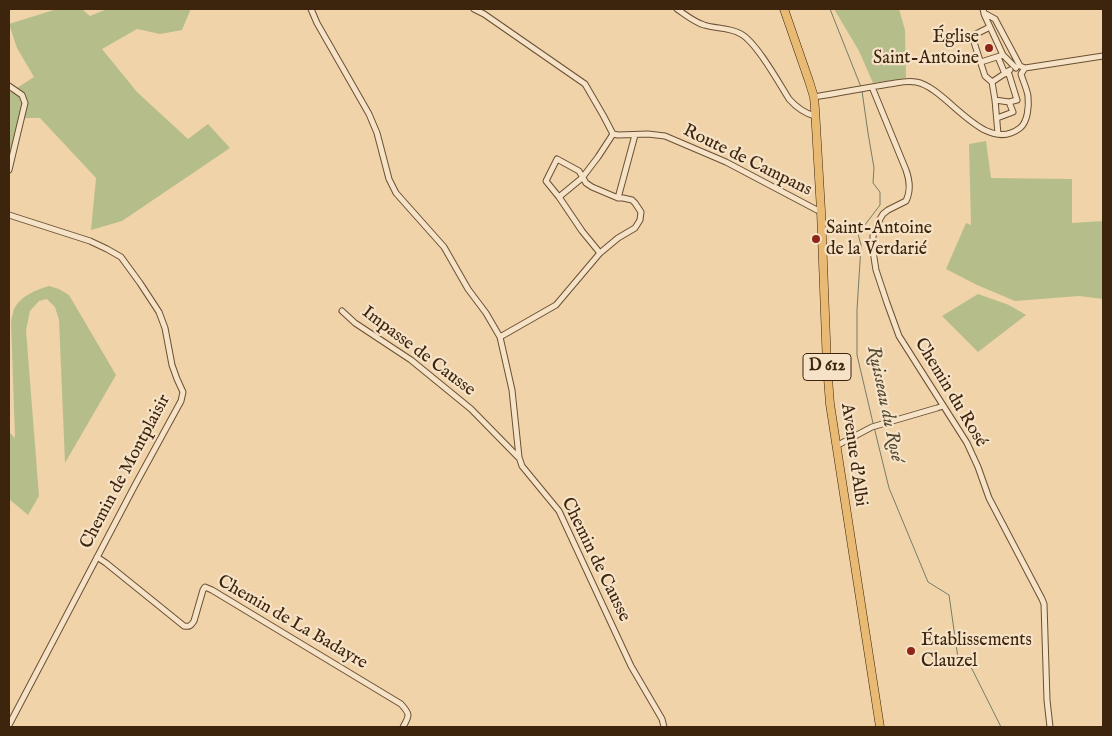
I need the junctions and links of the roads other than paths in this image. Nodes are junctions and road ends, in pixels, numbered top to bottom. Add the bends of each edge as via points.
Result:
1 (312, 9) edge
2 (474, 9) edge
3 (677, 9) edge
4 (784, 9) edge
5 (984, 11) edge
6 (990, 27) junction
7 (1001, 56) junction
8 (1103, 56) edge
9 (981, 62) junction
10 (1020, 67) junction
11 (1006, 73) junction
12 (992, 82) junction
13 (9, 86) edge
14 (872, 87) junction
15 (814, 97) junction
16 (995, 100) junction
17 (1009, 102) junction
18 (815, 116) junction
19 (997, 118) junction
20 (612, 134) junction
21 (998, 134) junction
22 (635, 135) junction
23 (9, 170) edge
24 (582, 178) junction
25 (559, 197) junction
26 (618, 198) junction
27 (821, 211) junction
28 (9, 215) edge
29 (600, 253) junction
30 (342, 311) dead end
31 (500, 337) junction
32 (943, 406) junction
33 (836, 446) junction
34 (519, 457) junction
35 (97, 557) junction
36 (9, 725) edge
37 (403, 727) edge
38 (664, 727) edge
39 (880, 727) edge
40 (1050, 727) edge

1 - 31 street, Chemin de Causse via 369,114 396,194 444,248
2 - 20 street via 585,84
3 - 18 street via 705,26 731,30 746,38 794,105
4 - 15 main road, Avenue d'Albi / D 612
5 - 6 street
5 - 10 street via 995,19
6 - 7 street
6 - 9 street via 972,36
7 - 9 street
7 - 10 street
7 - 11 street
8 - 10 street
9 - 12 street via 985,76
10 - 11 street
10 - 21 street via 1028,96 1026,120 1016,131
11 - 12 street
11 - 17 street via 1017,100
12 - 16 street
13 - 23 street via 22,95 25,103
14 - 15 street
14 - 21 street via 911,81 921,83 976,125
14 - 32 street, Chemin du Rosé via 909,184 906,201 883,214 877,226 873,242 876,270 899,336
15 - 18 main road, Avenue d'Albi / D 612
16 - 17 street
16 - 19 street
17 - 19 street via 1013,112
18 - 27 main road, Avenue d'Albi / D 612
19 - 21 street
20 - 22 street, Route de Campans
20 - 24 street
22 - 26 street
22 - 27 street, Route de Campans via 665,136 726,162
24 - 25 street
24 - 25 street via 579,171 557,159 546,182
24 - 26 street via 586,184
25 - 29 street
26 - 29 street via 627,198 635,203 641,212 640,220 635,228
27 - 33 main road, Avenue d'Albi / D 612 via 827,365
28 - 35 street, Chemin de Montplaisir via 107,248 121,258 159,312 176,379 183,392
29 - 31 street via 556,305
30 - 34 street, Impasse de Causse via 411,360 471,409
31 - 34 street, Chemin de Causse via 512,390
32 - 33 street via 874,427
32 - 40 street, Chemin du Rosé via 967,443 989,498 1044,604
33 - 39 main road, Avenue d'Albi / D 612
34 - 38 street, Chemin de Causse via 522,466 559,511 631,666 662,718
35 - 36 street, Chemin de Montplaisir
35 - 37 street, Chemin de La Badayre via 184,626 192,625 203,590 212,590 401,704 409,715

